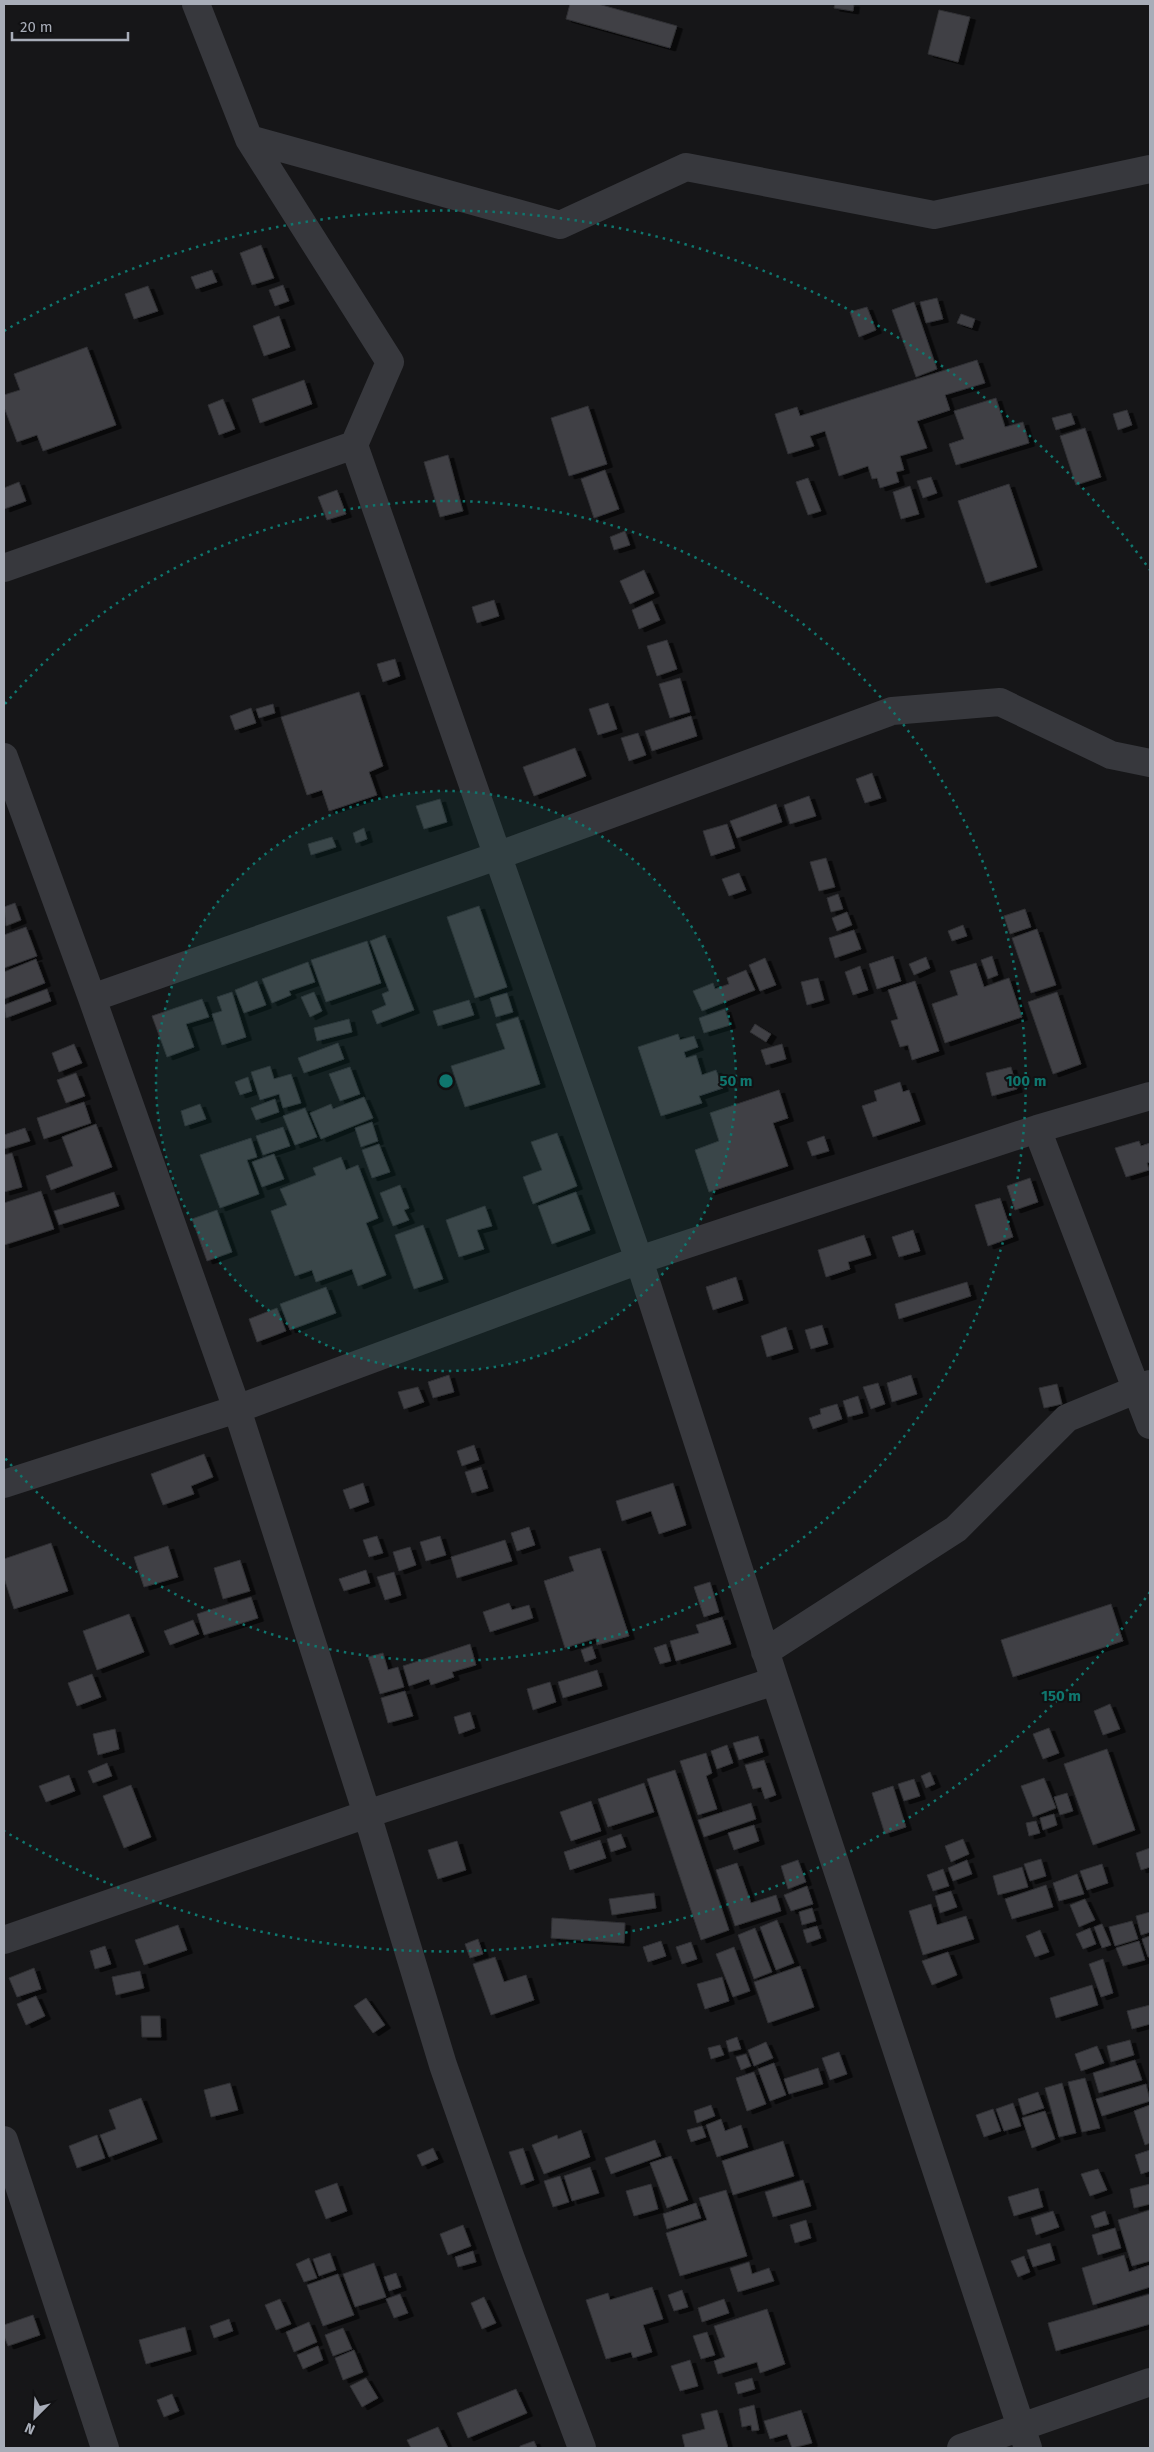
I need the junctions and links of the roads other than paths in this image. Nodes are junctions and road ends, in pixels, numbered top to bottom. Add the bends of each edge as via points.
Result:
1 (196, 4) edge
2 (249, 139) junction
3 (1150, 169) edge
4 (354, 445) junction
5 (4, 568) edge
6 (4, 757) edge
7 (1150, 763) edge
8 (497, 856) junction
9 (92, 998) junction
10 (1150, 1096) edge
11 (1037, 1129) junction
12 (640, 1260) junction
13 (1144, 1386) edge
14 (237, 1409) junction
15 (1150, 1425) edge
16 (4, 1484) edge
17 (765, 1652) junction
18 (775, 1681) junction
19 (367, 1814) junction
20 (4, 1940) edge
21 (4, 2140) edge
22 (1150, 2382) edge
23 (1024, 2438) edge
24 (105, 2448) edge
25 (582, 2448) edge
26 (961, 2448) edge

1 - 2 street
2 - 3 street via 560,225 686,167 934,215
2 - 4 street via 390,362
4 - 5 street
4 - 8 street
6 - 9 street
7 - 8 street via 1111,755 1000,702 892,711
8 - 9 street
8 - 12 street
9 - 14 street
10 - 11 street
11 - 12 street
11 - 13 street
12 - 14 street
12 - 17 street
13 - 15 street
13 - 17 street via 1067,1418 956,1529
14 - 16 street
14 - 19 street
17 - 18 street
18 - 19 street
18 - 23 street
19 - 20 street
19 - 25 street via 443,2065
21 - 24 street
22 - 23 street
23 - 26 street

